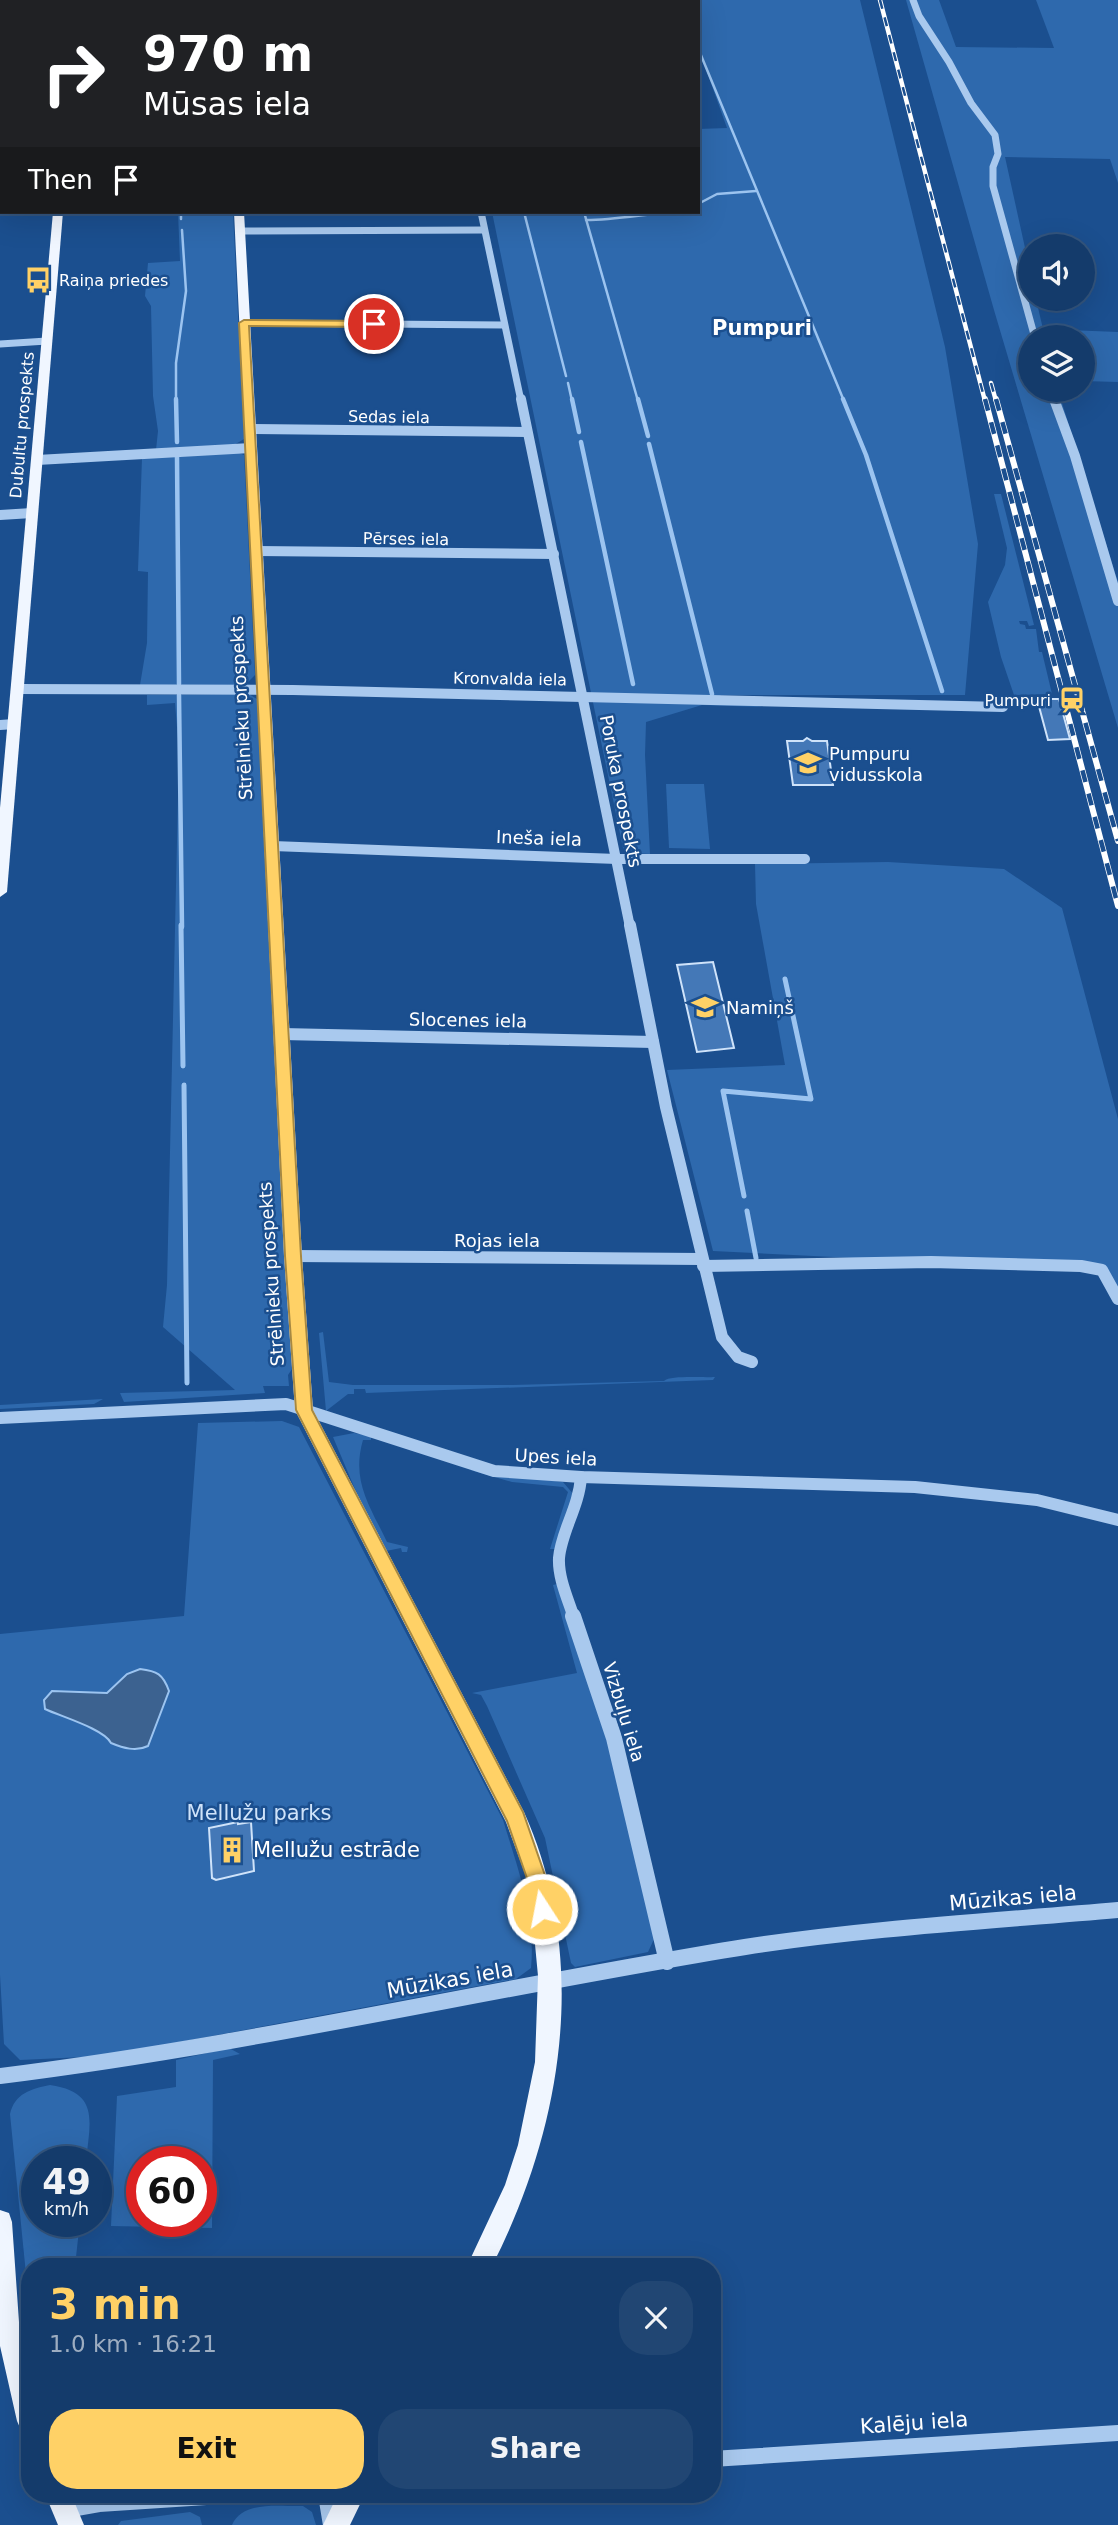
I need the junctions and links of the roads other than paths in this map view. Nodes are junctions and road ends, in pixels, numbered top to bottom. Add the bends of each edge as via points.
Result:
1 (913, 0) edge
2 (58, 214) edge
3 (239, 214) edge
4 (481, 214) edge
5 (240, 230) junction
6 (484, 230) junction
7 (244, 323) junction
8 (503, 325) junction
9 (1031, 325) edge
10 (47, 341) junction
11 (0, 344) edge
12 (1055, 402) edge
13 (250, 429) junction
14 (527, 432) junction
15 (251, 448) junction
16 (37, 460) junction
17 (32, 513) junction
18 (0, 515) edge
19 (257, 551) junction
20 (554, 554) junction
21 (1118, 600) edge
22 (17, 689) junction
23 (263, 690) junction
24 (584, 696) junction
25 (1003, 706) dead end
26 (14, 724) junction
27 (0, 725) edge
28 (273, 846) junction
29 (617, 859) junction
30 (805, 859) dead end
31 (0, 892) edge
32 (282, 1034) junction
33 (653, 1042) junction
34 (293, 1256) junction
35 (702, 1263) junction
36 (1118, 1299) edge
37 (752, 1362) dead end
38 (304, 1410) junction
39 (0, 1418) edge
40 (581, 1477) junction
41 (1118, 1520) edge
42 (1118, 1910) edge
43 (667, 1962) junction
44 (551, 1983) junction
45 (0, 2076) edge
46 (0, 2238) edge
47 (483, 2258) edge
48 (21, 2382) edge
49 (1118, 2433) edge
50 (721, 2458) edge
51 (114, 2503) edge
52 (328, 2503) edge
53 (347, 2503) edge
54 (65, 2510) edge
55 (334, 2525) edge

1 - 9 street via 971,103 995,135 998,154 993,186
2 - 10 main road, Dubultu prospekts
3 - 5 main road, Strēlnieku prospekts
4 - 6 street, Poruka prospekts
5 - 6 street
5 - 7 main road, Strēlnieku prospekts
6 - 8 street, Poruka prospekts
7 - 8 street
7 - 13 main road, Strēlnieku prospekts
8 - 14 street, Poruka prospekts
10 - 11 street
10 - 16 main road, Dubultu prospekts
12 - 21 street
13 - 14 street, Sedas iela
13 - 15 main road, Strēlnieku prospekts
14 - 20 street, Poruka prospekts
15 - 16 street
15 - 19 main road, Strēlnieku prospekts
16 - 17 main road, Dubultu prospekts
17 - 18 street
17 - 22 main road, Dubultu prospekts
19 - 20 street, Pērses iela
19 - 23 main road, Strēlnieku prospekts
20 - 24 street, Poruka prospekts
22 - 23 street, Kronvalda iela
22 - 26 main road, Dubultu prospekts
23 - 24 street, Kronvalda iela
23 - 28 main road, Strēlnieku prospekts
24 - 25 street, Kronvalda iela
24 - 29 street, Poruka prospekts
26 - 27 street
26 - 31 main road, Dubultu prospekts
28 - 29 street, Ineša iela
28 - 32 main road, Strēlnieku prospekts
29 - 30 street, Ineša iela
29 - 33 street, Poruka prospekts
32 - 33 street, Slocenes iela
32 - 34 main road, Strēlnieku prospekts
33 - 35 street, Poruka prospekts
34 - 35 street, Rojas iela
34 - 38 main road, Strēlnieku prospekts
35 - 36 street, Rojas iela via 1051,1264 1102,1270
35 - 37 street, Poruka prospekts via 722,1337 738,1357
38 - 39 street, Upes iela via 286,1404
38 - 40 street, Upes iela via 477,1467
38 - 44 main road, Strēlnieku prospekts via 516,1819 538,1884
40 - 41 street, Upes iela via 915,1487 1037,1500
40 - 43 street, Vizbuļu iela via 580,1496 559,1557 561,1579 614,1738
42 - 43 street, Mūzikas iela via 863,1933
43 - 44 street, Mūzikas iela
44 - 45 street, Mūzikas iela via 104,2064
44 - 47 main road, Strēlnieku prospekts via 550,2041 541,2106 518,2182
46 - 48 main road via 7,2322
49 - 50 street, Kalēju iela
51 - 54 street
52 - 55 street
53 - 55 main road

